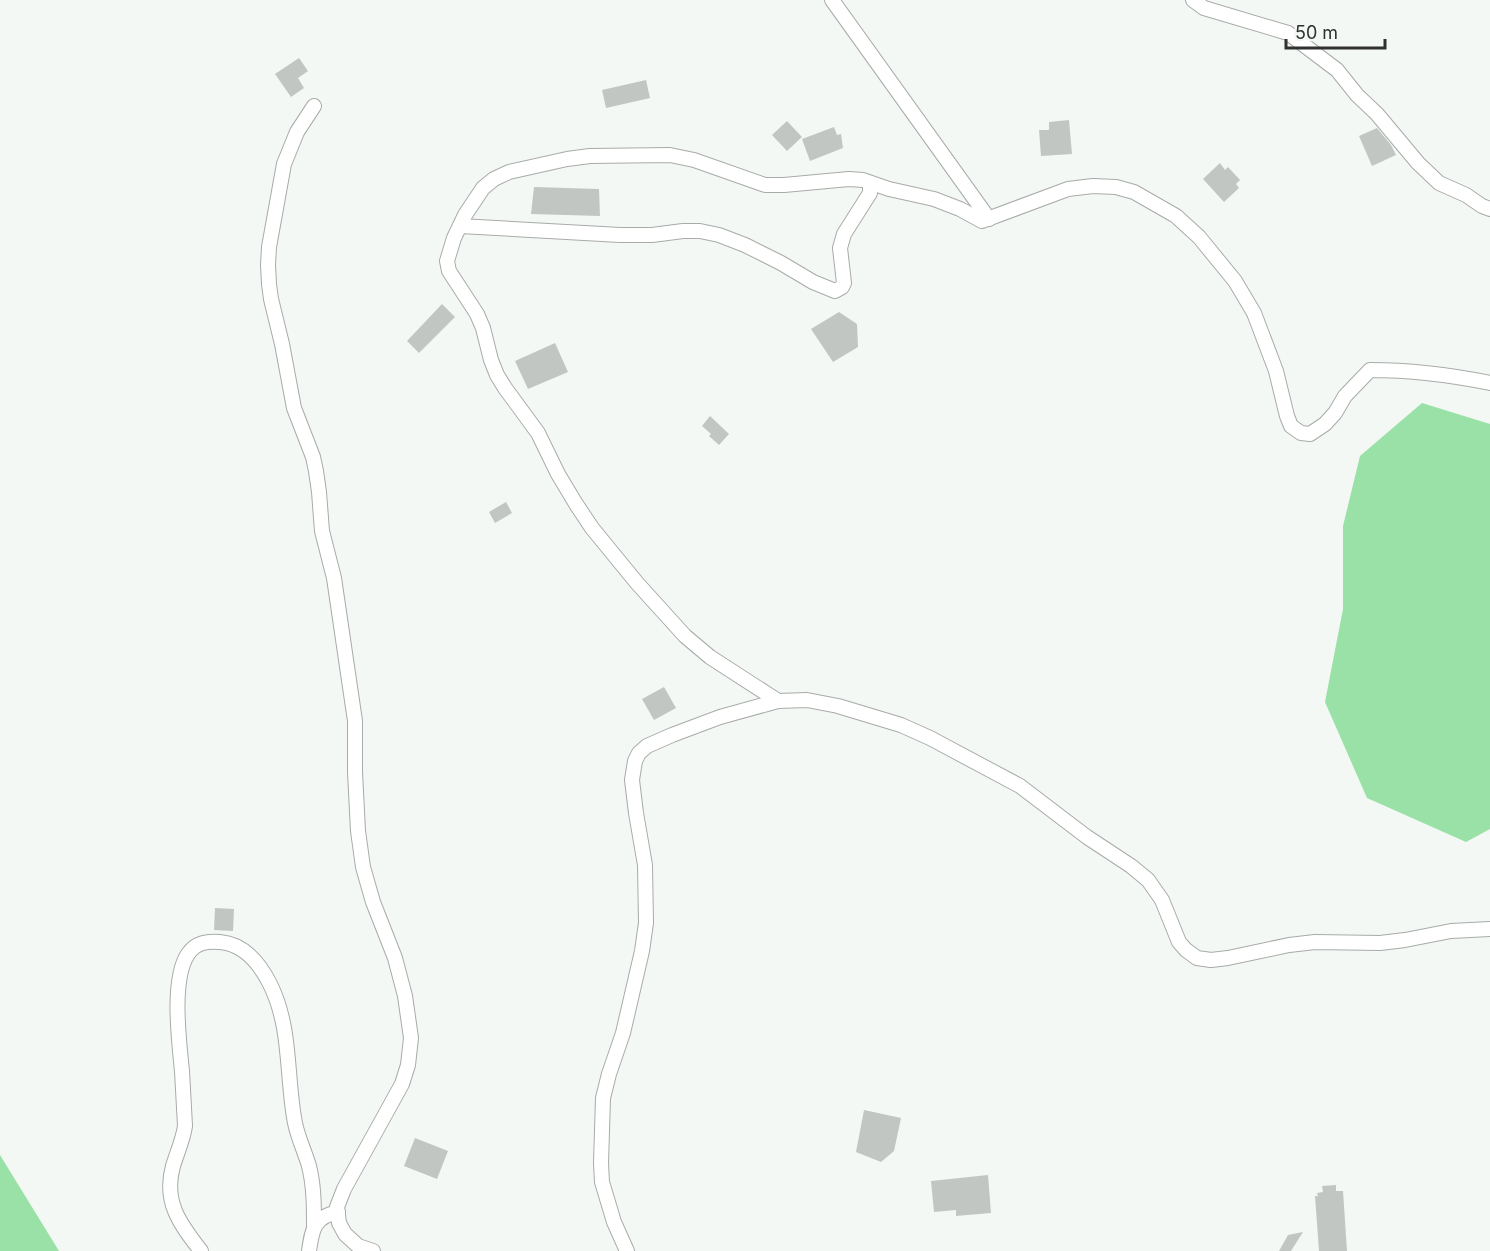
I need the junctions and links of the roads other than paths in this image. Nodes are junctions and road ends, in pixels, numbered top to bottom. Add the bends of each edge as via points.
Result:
1 (832, 0) edge
2 (1193, 0) edge
3 (314, 106) dead end
4 (870, 183) junction
5 (1490, 209) edge
6 (989, 219) junction
7 (460, 226) junction
8 (1490, 383) edge
9 (778, 701) junction
10 (1490, 929) edge
11 (338, 1212) junction
12 (314, 1226) junction
13 (201, 1251) edge
14 (309, 1251) edge
15 (374, 1251) edge
16 (627, 1251) edge

1 - 6 street
2 - 5 street via 1204,8 1288,33 1337,70 1439,183
3 - 11 street via 297,132 284,164 267,265 294,408 316,471 322,531 334,578 355,721 363,867 395,958 411,1038 402,1084 344,1189
4 - 6 street via 934,199 982,221
4 - 7 street via 849,179 765,184 670,155 578,157 494,179 483,188
4 - 7 street via 870,193 843,234 840,248 844,283 835,291 745,245 700,231 620,235
6 - 8 street via 1068,189 1093,186 1134,192 1176,216 1235,281 1254,313 1291,426 1301,433 1310,434 1325,424 1370,370
7 - 9 street via 447,261 449,271 477,314 497,375 538,433 592,528 685,636
9 - 10 street via 807,700 901,724 1020,786 1148,880 1162,900 1179,942 1197,958 1228,958 1315,942 1380,943
9 - 16 street via 720,717 656,742 639,753 635,761 632,780 645,865 646,923 623,1033 603,1098 601,1163 607,1203
11 - 12 street via 322,1217
11 - 15 street via 345,1234 358,1246
12 - 13 street via 312,1182 295,1125 280,1008 266,976 248,954 236,945 200,943 183,965 177,1004 185,1126 173,1167 170,1196 176,1214
12 - 14 street

